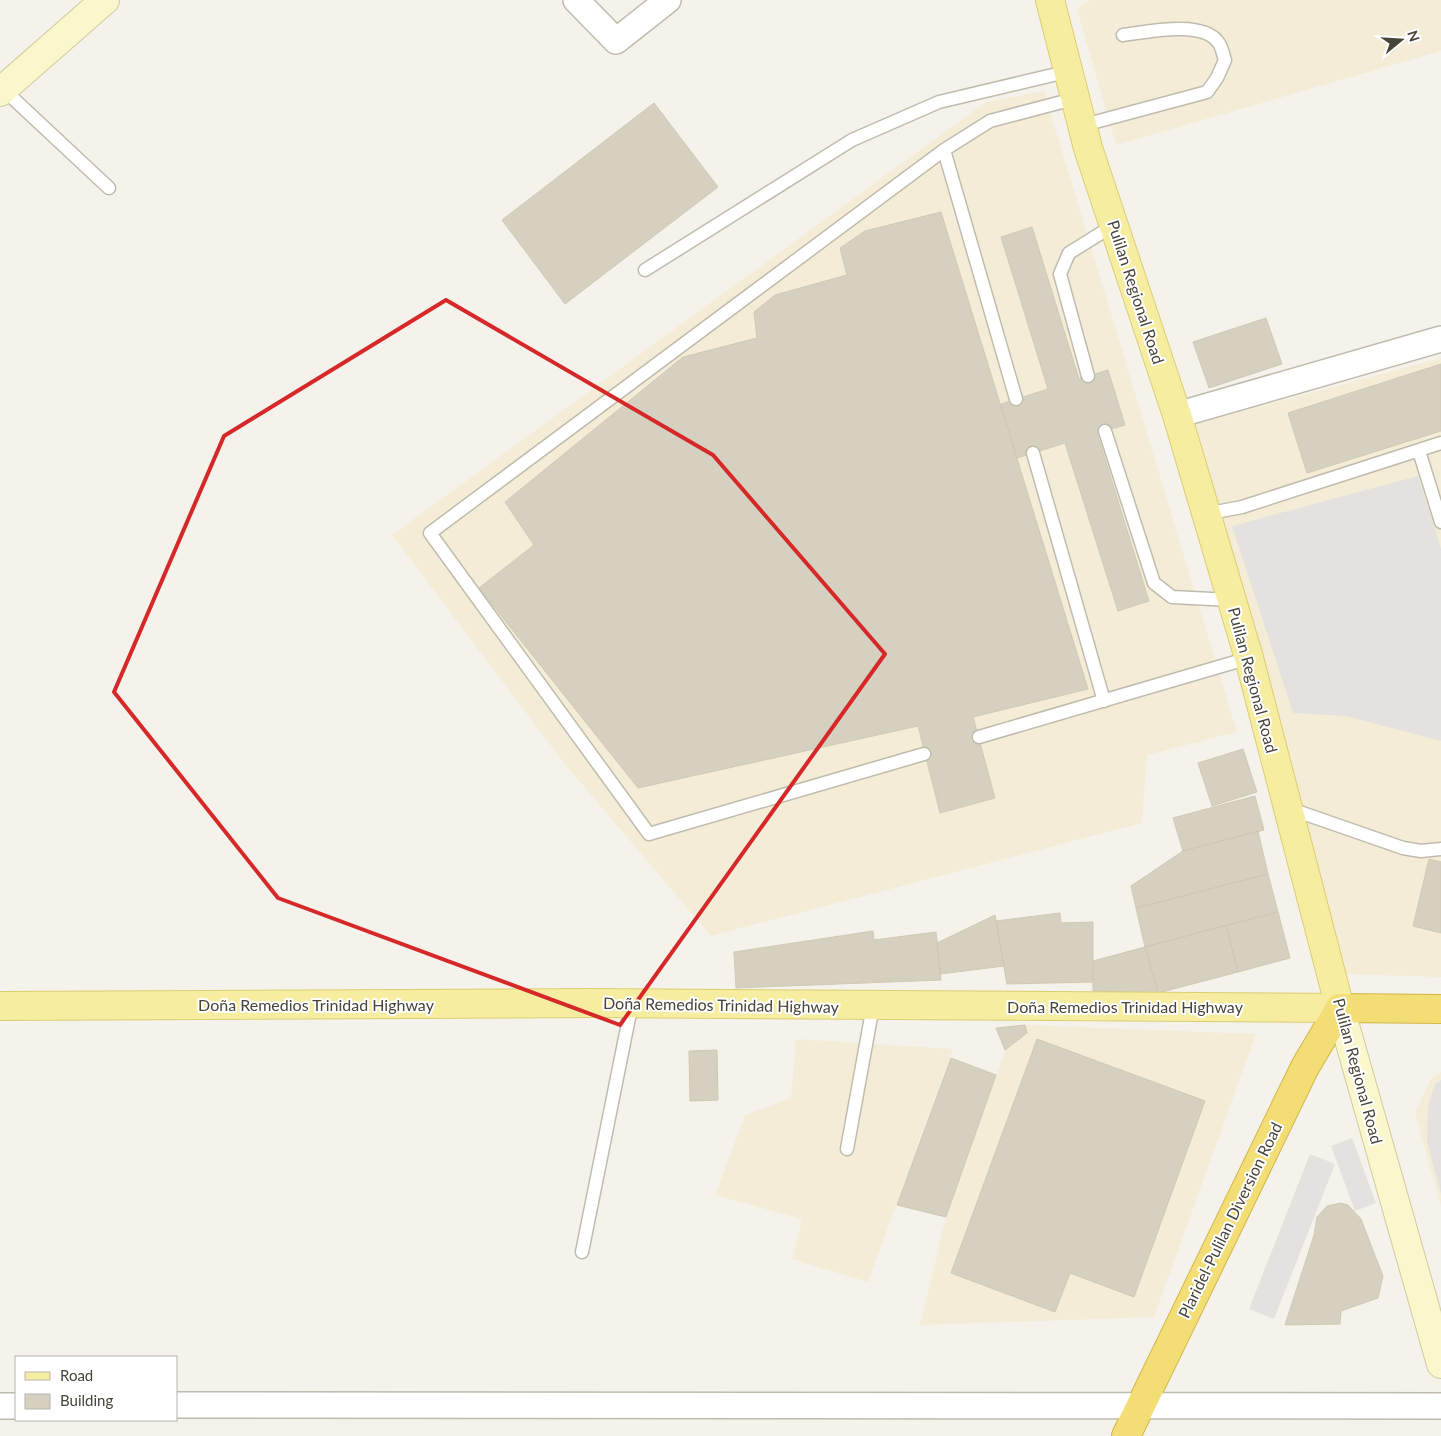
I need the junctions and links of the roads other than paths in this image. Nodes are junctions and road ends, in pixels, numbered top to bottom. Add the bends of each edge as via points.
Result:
1 (104, 0) edge
2 (576, 0) edge
3 (668, 0) edge
4 (1050, 0) edge
5 (1123, 35) dead end
6 (1070, 71) junction
7 (2, 91) edge
8 (1077, 98) junction
9 (1084, 125) junction
10 (944, 150) junction
11 (109, 188) dead end
12 (1114, 225) junction
13 (645, 270) dead end
14 (1441, 339) edge
15 (1088, 376) dead end
16 (1016, 399) dead end
17 (1177, 415) junction
18 (1105, 431) dead end
19 (1441, 443) edge
20 (1419, 451) junction
21 (1033, 453) dead end
22 (1205, 514) junction
23 (1441, 522) edge
24 (1231, 600) junction
25 (1249, 658) junction
26 (1104, 701) junction
27 (979, 738) dead end
28 (924, 754) dead end
29 (1287, 807) junction
30 (1441, 849) edge
31 (632, 1003) junction
32 (0, 1006) edge
33 (873, 1006) junction
34 (1340, 1008) junction
35 (1441, 1009) edge
36 (847, 1149) dead end
37 (582, 1252) dead end
38 (1441, 1364) edge
39 (178, 1405) edge
40 (0, 1406) edge
41 (15, 1406) edge
42 (1441, 1406) edge
43 (1138, 1407) junction
44 (1126, 1436) edge

1 - 7 main road
2 - 3 street via 616,41
4 - 6 main road, Pulilan Regional Road
5 - 9 lane via 1185,28 1203,32 1218,41 1225,60 1218,78 1207,92
6 - 8 main road, Pulilan Regional Road
6 - 13 lane via 939,102 852,140
7 - 11 lane
8 - 9 main road, Pulilan Regional Road
8 - 10 lane via 990,121
9 - 12 main road, Pulilan Regional Road via 1088,148
10 - 16 lane
10 - 28 lane via 430,533 648,834
12 - 15 lane via 1069,253 1060,274
12 - 17 main road, Pulilan Regional Road
14 - 17 street
17 - 22 main road, Pulilan Regional Road
18 - 24 lane via 1154,583 1172,597
19 - 20 lane
20 - 22 lane via 1242,507
20 - 23 lane
21 - 26 lane
22 - 24 main road, Pulilan Regional Road
24 - 25 main road, Pulilan Regional Road
25 - 26 lane
25 - 29 main road, Pulilan Regional Road
26 - 27 lane
29 - 30 lane via 1403,848 1421,852
29 - 34 main road, Pulilan Regional Road
31 - 32 main road, Doña Remedios Trinidad Highway
31 - 33 main road, Doña Remedios Trinidad Highway
31 - 37 lane
33 - 34 main road, Doña Remedios Trinidad Highway
33 - 36 lane
34 - 35 highway, Doña Remedios Trinidad Highway
34 - 38 main road, Pulilan Regional Road
34 - 43 highway, Plaridel-Pulilan Diversion Road via 1305,1067
39 - 43 street
40 - 41 street
42 - 43 street
43 - 44 highway, Plaridel-Pulilan Diversion Road

